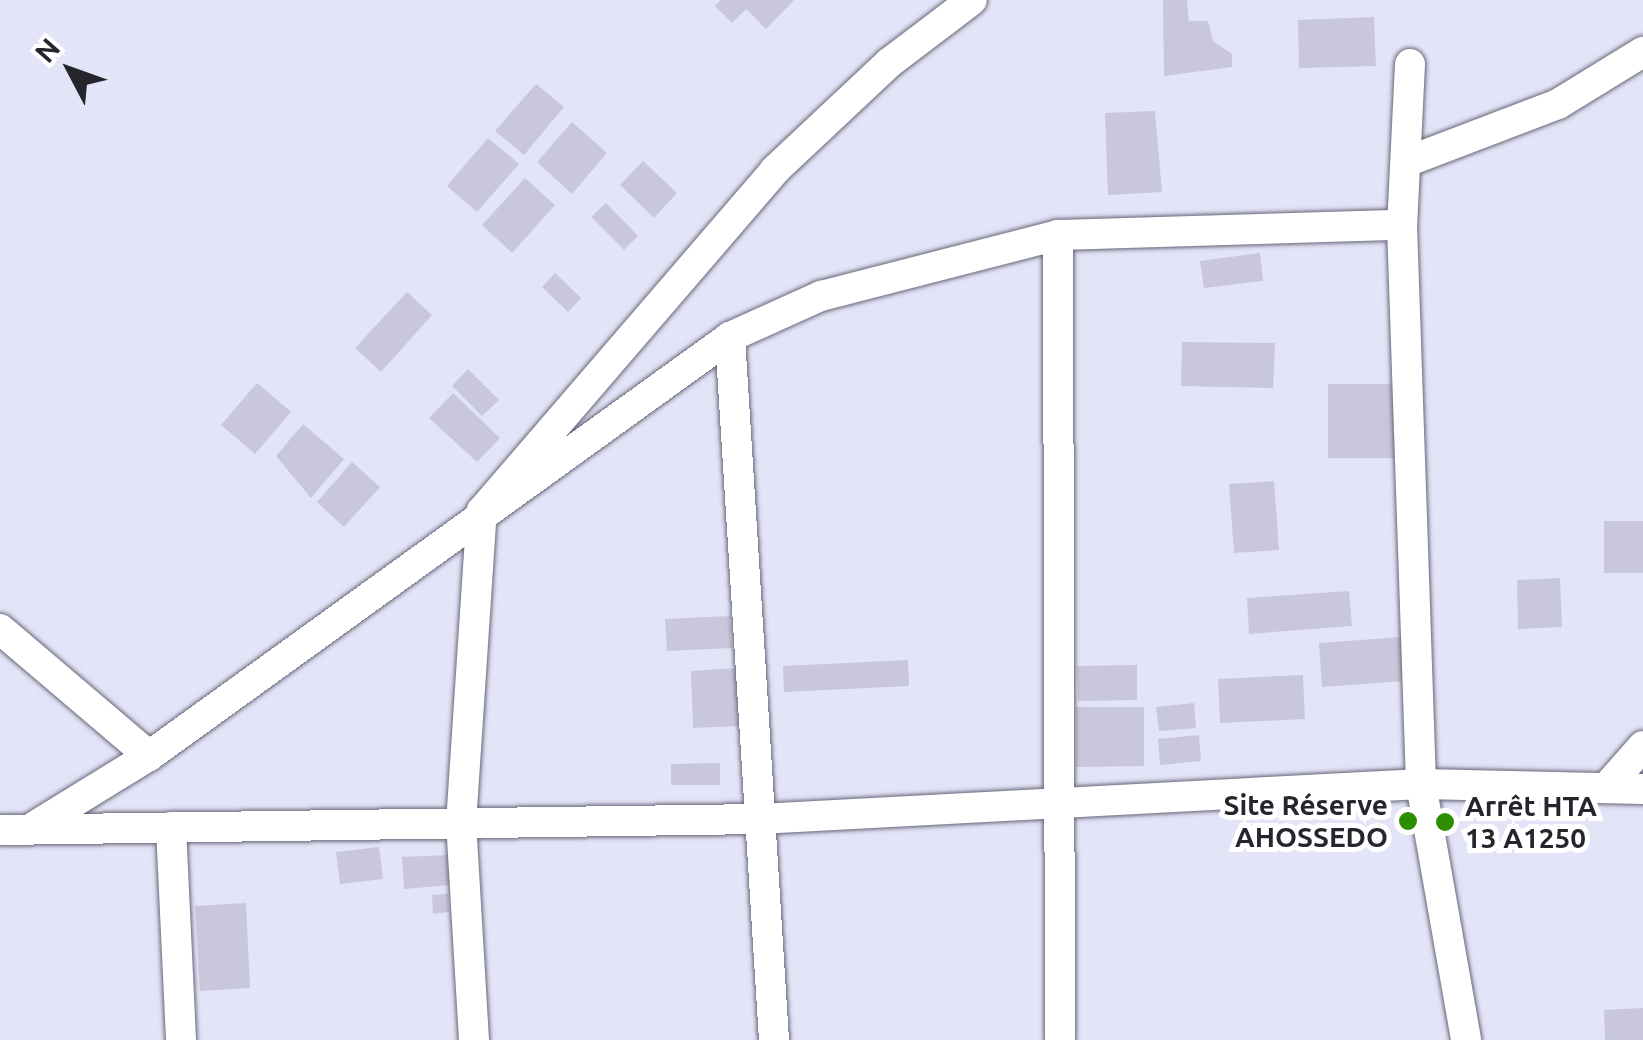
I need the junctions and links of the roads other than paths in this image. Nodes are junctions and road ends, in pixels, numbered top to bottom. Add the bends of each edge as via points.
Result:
1 (972, 0) edge
2 (1643, 52) edge
3 (1410, 64) dead end
4 (1409, 162) junction
5 (1402, 225) junction
6 (1058, 236) junction
7 (730, 337) junction
8 (482, 511) junction
9 (0, 629) edge
10 (1643, 746) edge
11 (149, 756) junction
12 (1421, 784) junction
13 (1606, 788) junction
14 (1643, 789) edge
15 (1059, 803) junction
16 (760, 819) junction
17 (461, 824) junction
18 (171, 827) junction
19 (32, 828) junction
20 (0, 830) edge
21 (181, 1040) edge
22 (474, 1040) edge
23 (774, 1040) edge
24 (1060, 1040) edge
25 (1466, 1040) edge

1 - 8 street via 889,62 775,170
2 - 4 street via 1558,104
3 - 4 street
4 - 5 street
5 - 6 street
5 - 12 street
6 - 7 street via 854,286
6 - 15 street
7 - 8 street
7 - 16 street
8 - 11 street
8 - 17 street
9 - 11 street
10 - 13 street
11 - 19 street
12 - 13 street
12 - 15 street
12 - 25 street
13 - 14 street
15 - 16 street
15 - 24 street
16 - 17 street
16 - 23 street
17 - 18 street
17 - 22 street
18 - 19 street
18 - 21 street
19 - 20 street

